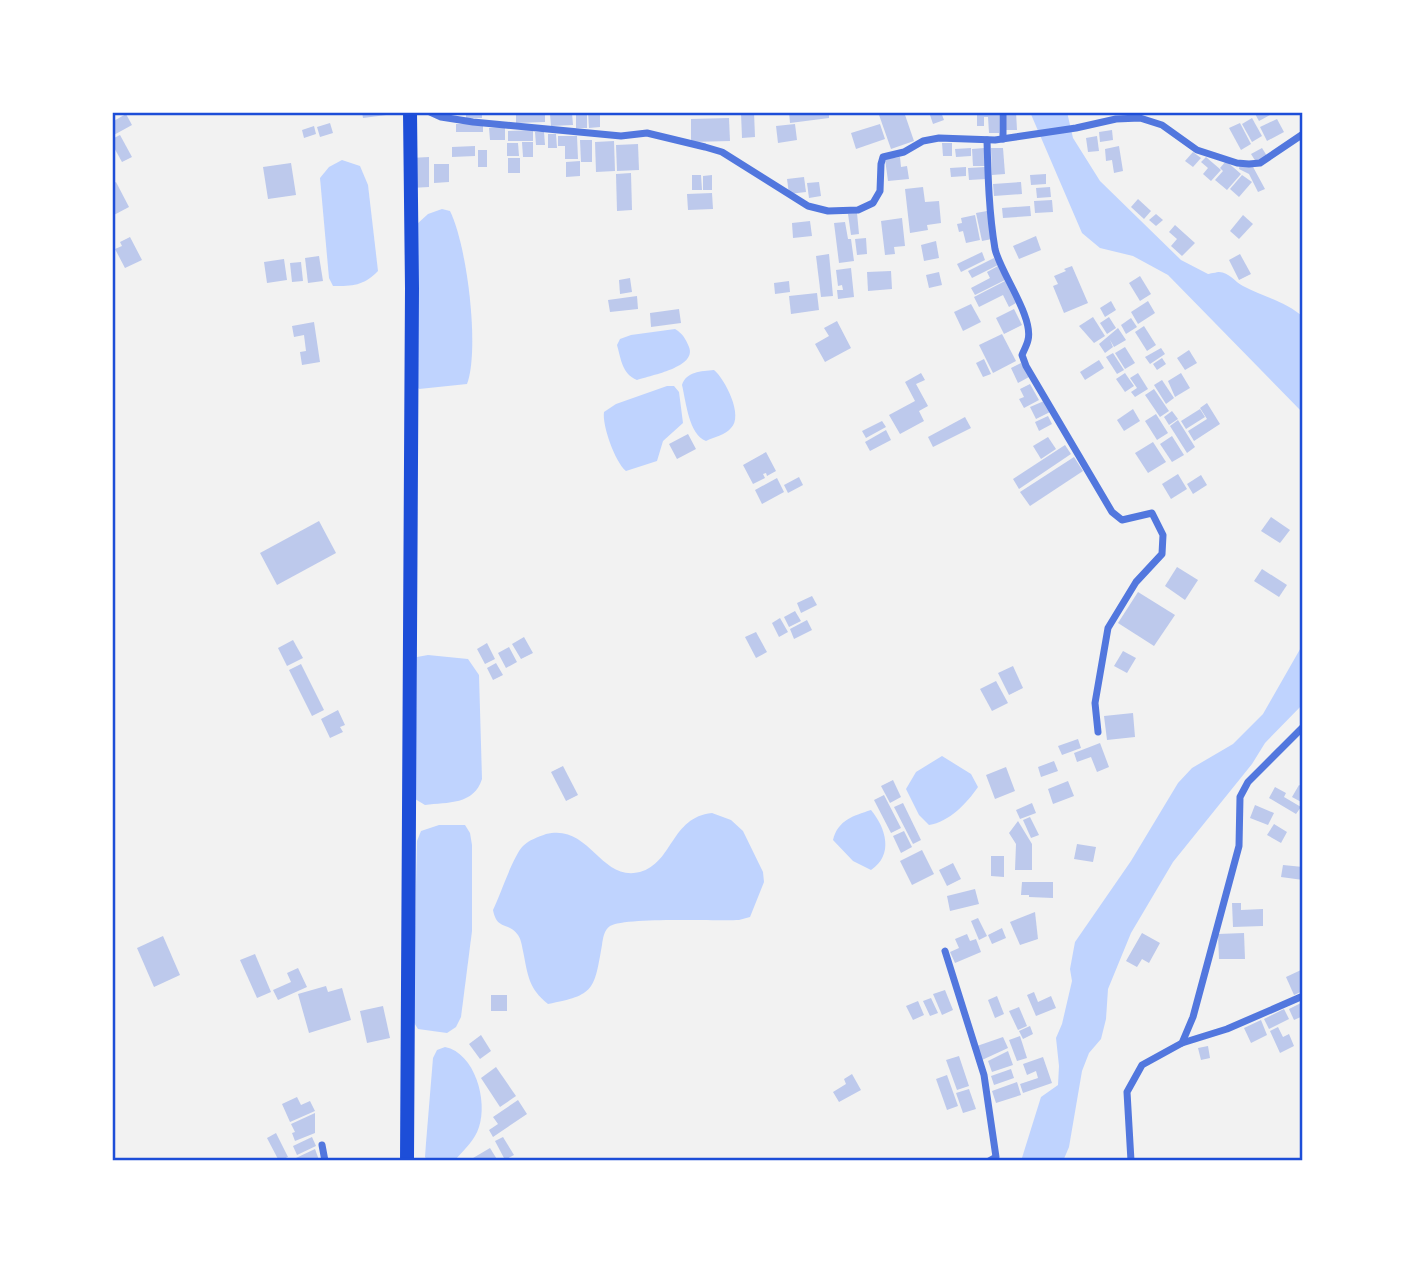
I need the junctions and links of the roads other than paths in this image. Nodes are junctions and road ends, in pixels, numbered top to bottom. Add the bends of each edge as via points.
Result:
1 (410, 112) edge
2 (430, 112) edge
3 (1003, 112) edge
4 (1303, 134) edge
5 (1003, 139) junction
6 (987, 140) junction
7 (1303, 727) edge
8 (1098, 732) dead end
9 (945, 951) dead end
10 (1303, 996) edge
11 (1182, 1042) junction
12 (322, 1145) dead end
13 (325, 1161) edge
14 (407, 1161) edge
15 (989, 1161) edge
16 (1131, 1161) edge

1 - 14 main road
2 - 6 street via 473,122 621,136 647,133 722,152 808,206 842,212 873,203 880,191 883,158 939,138
3 - 5 street
4 - 5 street via 1261,163 1250,164 1197,150 1162,125 1140,118
5 - 6 street
6 - 8 street via 996,252 1026,323 1028,341 1022,355 1112,512 1122,520 1153,513 1163,535 1162,554 1136,582 1108,628 1094,703
7 - 11 street via 1248,782 1240,797 1239,846 1203,988
9 - 15 street via 984,1075 996,1157
10 - 11 street
11 - 16 street via 1142,1065 1127,1092
12 - 13 street

